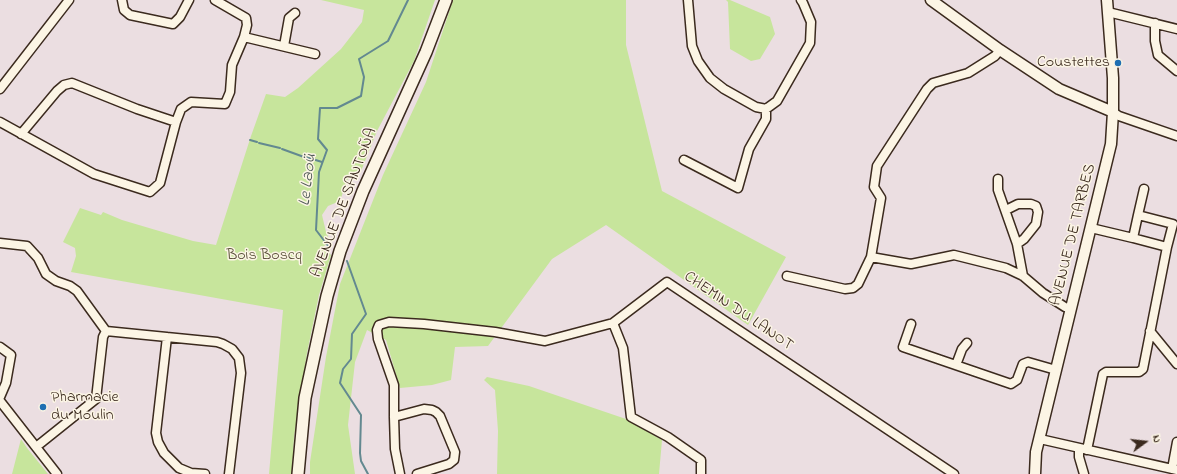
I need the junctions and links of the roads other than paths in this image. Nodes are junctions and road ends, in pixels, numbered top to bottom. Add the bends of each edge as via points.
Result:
1 (69, 0) edge
2 (122, 0) edge
3 (190, 0) edge
4 (214, 0) edge
5 (446, 0) edge
6 (688, 0) edge
7 (801, 0) edge
8 (931, 0) edge
9 (1107, 0) edge
10 (1108, 12) junction
11 (295, 13) dead end
12 (1155, 24) junction
13 (1177, 29) edge
14 (244, 37) junction
15 (284, 46) junction
16 (1000, 50) junction
17 (315, 54) dead end
18 (1177, 71) edge
19 (0, 89) edge
20 (766, 109) junction
21 (1113, 112) junction
22 (0, 122) edge
23 (176, 122) junction
24 (21, 134) junction
25 (1177, 136) edge
26 (684, 160) dead end
27 (998, 179) dead end
28 (1144, 189) dead end
29 (1006, 210) junction
30 (1138, 216) junction
31 (1091, 228) junction
32 (1133, 238) junction
33 (0, 243) edge
34 (1017, 244) junction
35 (1168, 247) junction
36 (871, 257) junction
37 (787, 276) dead end
38 (1023, 276) junction
39 (1071, 309) junction
40 (614, 323) junction
41 (911, 324) dead end
42 (106, 331) junction
43 (1150, 331) junction
44 (166, 337) junction
45 (967, 343) dead end
46 (0, 347) edge
47 (1177, 364) edge
48 (956, 365) junction
49 (1056, 370) junction
50 (0, 397) edge
51 (0, 401) edge
52 (394, 417) junction
53 (1040, 439) junction
54 (1177, 442) edge
55 (36, 447) junction
56 (1083, 449) junction
57 (1174, 470) edge
58 (57, 474) edge
59 (204, 474) edge
60 (229, 474) edge
61 (298, 474) edge
62 (400, 474) edge
63 (417, 474) edge
64 (701, 474) edge
65 (954, 474) edge
66 (1035, 474) edge
67 (1084, 474) edge

1 - 19 street
2 - 3 street via 124,10 130,14 173,24 180,18
4 - 14 street via 246,18
5 - 61 main road, AVENUE DE SANTOÑA via 426,52 363,191 340,251 327,296 305,398
6 - 20 street via 692,46 698,61 710,78 756,107
7 - 20 street via 811,22 810,43 777,101
8 - 16 street
9 - 10 street, AVENUE DE TARBES
10 - 12 street
10 - 21 street, AVENUE DE TARBES
11 - 15 street via 289,18
12 - 13 street
12 - 18 street via 1158,55
14 - 15 street
14 - 23 street via 232,65 230,92 225,104 191,102 181,109
15 - 17 street
16 - 21 street via 1059,89
16 - 36 street via 996,56 968,73 933,83 877,166 874,187 881,198
20 - 26 street via 766,119 749,149 738,188
21 - 25 street
21 - 31 street, AVENUE DE TARBES via 1111,144
22 - 24 street
23 - 24 street via 72,83 57,90
23 - 24 street via 160,183 150,192 94,174
27 - 29 street via 998,190
28 - 30 street
29 - 34 street
29 - 34 street via 1018,204 1031,204 1036,206 1038,212 1036,224
30 - 32 street
30 - 35 street via 1173,224
31 - 32 street
31 - 39 street, AVENUE DE TARBES
32 - 35 street
33 - 42 street via 27,246 38,258 46,274 77,292
34 - 38 street
35 - 43 street
36 - 37 street via 858,284 853,288 846,289
36 - 38 street via 911,264 954,255 1006,268
38 - 39 street via 1043,294
39 - 49 street, AVENUE DE TARBES
40 - 52 street, CHEMIN DU LANOT via 545,340 424,324 389,322 379,325 378,339 394,385
40 - 64 street via 622,348 631,417 668,437 701,460
40 - 65 street, CHEMIN DU LANOT via 667,282
41 - 48 street via 903,347
42 - 44 street
42 - 55 street via 103,337 96,399
43 - 47 street
43 - 56 street via 1143,369 1139,372 1103,374
44 - 59 street via 156,433 158,442 179,468 191,473
44 - 60 street via 217,342 232,350 239,358 241,373
45 - 48 street
46 - 50 street via 12,355
48 - 49 street via 1011,384 1017,380 1022,364 1028,362
49 - 53 street, AVENUE DE TARBES
51 - 55 street
52 - 62 street, CHEMIN DU LANOT via 395,449
52 - 63 street via 424,410 436,412 455,452 454,460 449,464
53 - 56 street
53 - 66 street, AVENUE DE TARBES via 1036,452
54 - 57 street
55 - 58 street
56 - 57 street
56 - 67 street via 1078,457

